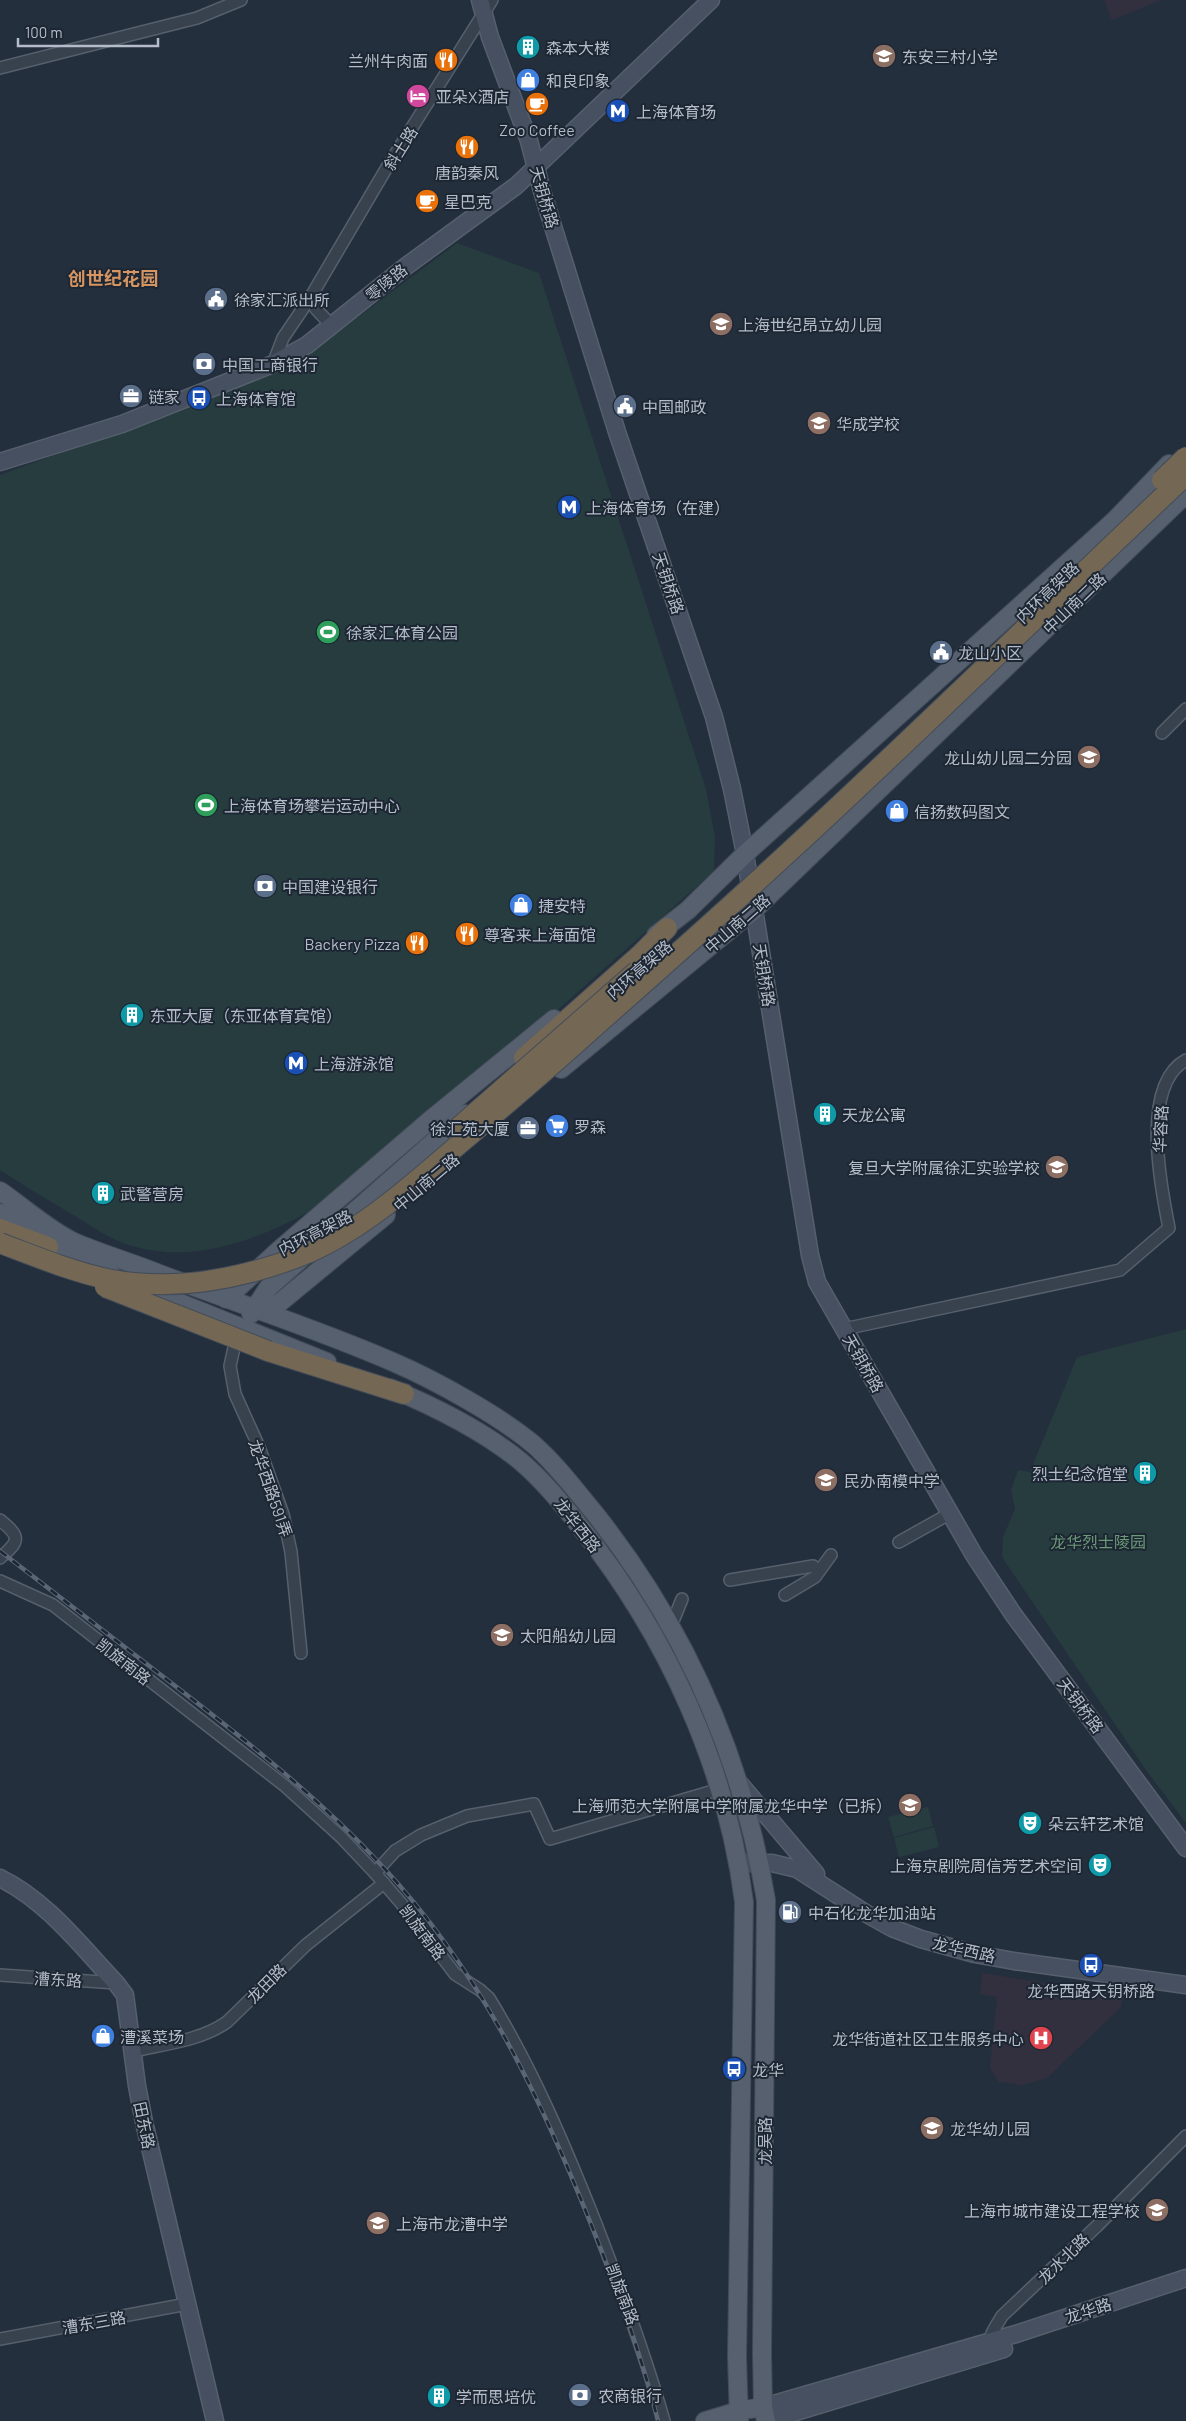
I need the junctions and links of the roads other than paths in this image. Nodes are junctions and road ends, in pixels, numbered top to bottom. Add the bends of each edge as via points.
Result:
1 (241, 0) edge
2 (711, 0) edge
3 (485, 4) edge
4 (0, 68) edge
5 (536, 168) junction
6 (310, 298) junction
7 (332, 326) junction
8 (273, 364) junction
9 (1186, 448) edge
10 (1186, 457) edge
11 (0, 462) edge
12 (1186, 475) edge
13 (1186, 494) edge
14 (1186, 708) edge
15 (1162, 733) dead end
16 (745, 854) junction
17 (754, 910) junction
18 (667, 928) junction
19 (1186, 1060) edge
20 (443, 1141) junction
21 (0, 1191) edge
22 (0, 1213) edge
23 (0, 1229) edge
24 (0, 1243) edge
25 (44, 1260) junction
26 (226, 1299) junction
27 (254, 1310) junction
28 (239, 1328) junction
29 (844, 1329) junction
30 (404, 1394) junction
31 (949, 1514) junction
32 (0, 1520) edge
33 (899, 1542) dead end
34 (832, 1556) dead end
35 (0, 1558) edge
36 (813, 1566) dead end
37 (730, 1580) dead end
38 (0, 1581) edge
39 (786, 1595) dead end
40 (682, 1599) dead end
41 (671, 1626) junction
42 (301, 1653) dead end
43 (740, 1784) junction
44 (720, 1788) junction
45 (1186, 1848) edge
46 (760, 1862) junction
47 (739, 1863) junction
48 (375, 1872) junction
49 (0, 1878) edge
50 (384, 1883) junction
51 (828, 1887) junction
52 (0, 1976) edge
53 (116, 1982) junction
54 (1186, 1985) edge
55 (133, 2052) junction
56 (1186, 2136) edge
57 (1186, 2278) edge
58 (1186, 2289) edge
59 (187, 2304) junction
60 (0, 2339) edge
61 (991, 2348) junction
62 (738, 2416) edge
63 (765, 2416) edge
64 (215, 2421) edge
65 (664, 2421) edge
66 (705, 2421) edge

1 - 4 street via 198,18
2 - 5 street, 零陵路
3 - 5 street, 天钥桥路 via 490,37
3 - 6 street, 斜土路
5 - 7 street, 零陵路
5 - 16 street, 天钥桥路 via 618,432 714,718
6 - 7 street
6 - 8 street, 斜土路 via 283,338
7 - 8 street, 零陵路
8 - 11 street, 零陵路 via 122,424
9 - 16 main road, 中山南二路 via 1114,521
10 - 20 highway, 内环高架路, bridge via 788,840
12 - 25 highway, 内环高架路, bridge via 783,858 551,1066 398,1196 355,1228 334,1241 288,1260 198,1283 131,1283
13 - 17 main road, 中山南二路
14 - 15 street
16 - 17 street, 天钥桥路
16 - 18 main road, 中山南二路
17 - 27 main road, 中山南二路 via 310,1279 278,1304
17 - 29 street, 天钥桥路 via 810,1255 817,1282
18 - 20 highway via 454,1122
18 - 26 main road, 中山南二路 via 637,946 565,1010 429,1121
18 - 27 main road, 中山南二路 via 649,956 268,1288
19 - 29 street, 华容路 via 1170,1076 1162,1092 1159,1112 1158,1176 1169,1228 1120,1270
20 - 23 highway, 内环高架路 via 390,1188 330,1228 278,1252 220,1268 139,1271 79,1258
21 - 26 main road via 71,1241
22 - 28 main road via 109,1274
24 - 25 highway, 内环高架路, bridge
25 - 30 highway, bridge via 268,1351
26 - 27 main road
27 - 28 main road, 中山南二路
27 - 41 main road, 龙华西路 via 395,1363 460,1396 532,1444 567,1479 612,1536 657,1600
28 - 30 main road, 龙华西路
28 - 42 street, 龙华西路591弄 via 230,1366 235,1394 283,1514 291,1552
29 - 31 street, 天钥桥路
30 - 44 main road, 龙华西路 via 489,1439 520,1461 552,1491 638,1607 700,1733
31 - 33 street
31 - 45 street, 天钥桥路 via 1014,1614
32 - 35 street via 13,1530 16,1538 13,1547
34 - 39 street via 815,1577
36 - 37 street
38 - 48 street, 凯旋南路 via 53,1606 252,1759 316,1813
40 - 41 street
41 - 43 main road, 龙华西路 via 694,1669
43 - 46 main road, 龙华西路
43 - 51 street
44 - 47 main road, 龙华西路
44 - 48 street via 550,1838 534,1804 468,1816 407,1842
46 - 47 street, 龙华西路
46 - 51 street, 龙华西路 via 798,1869
46 - 63 main road, 龙吴路 via 766,1900
47 - 62 main road, 龙吴路 via 744,1902
48 - 50 street, 凯旋南路
49 - 53 street, 田东路 via 46,1909
50 - 55 street, 龙田路 via 306,1946 216,2030
50 - 65 street, 凯旋南路 via 449,1968 489,1998 528,2067 564,2143 624,2297
51 - 54 street, 龙华西路 via 892,1928 975,1954
52 - 53 street, 漕东路
53 - 55 street, 田东路 via 126,2001
55 - 59 street, 田东路 via 144,2122
56 - 61 street, 龙水北路 via 1002,2316
57 - 61 street, 龙华路
58 - 61 street, 龙华路 via 1019,2345
59 - 60 street, 漕东三路
59 - 64 street, 田东路
61 - 63 street
62 - 63 main road
62 - 66 main road

